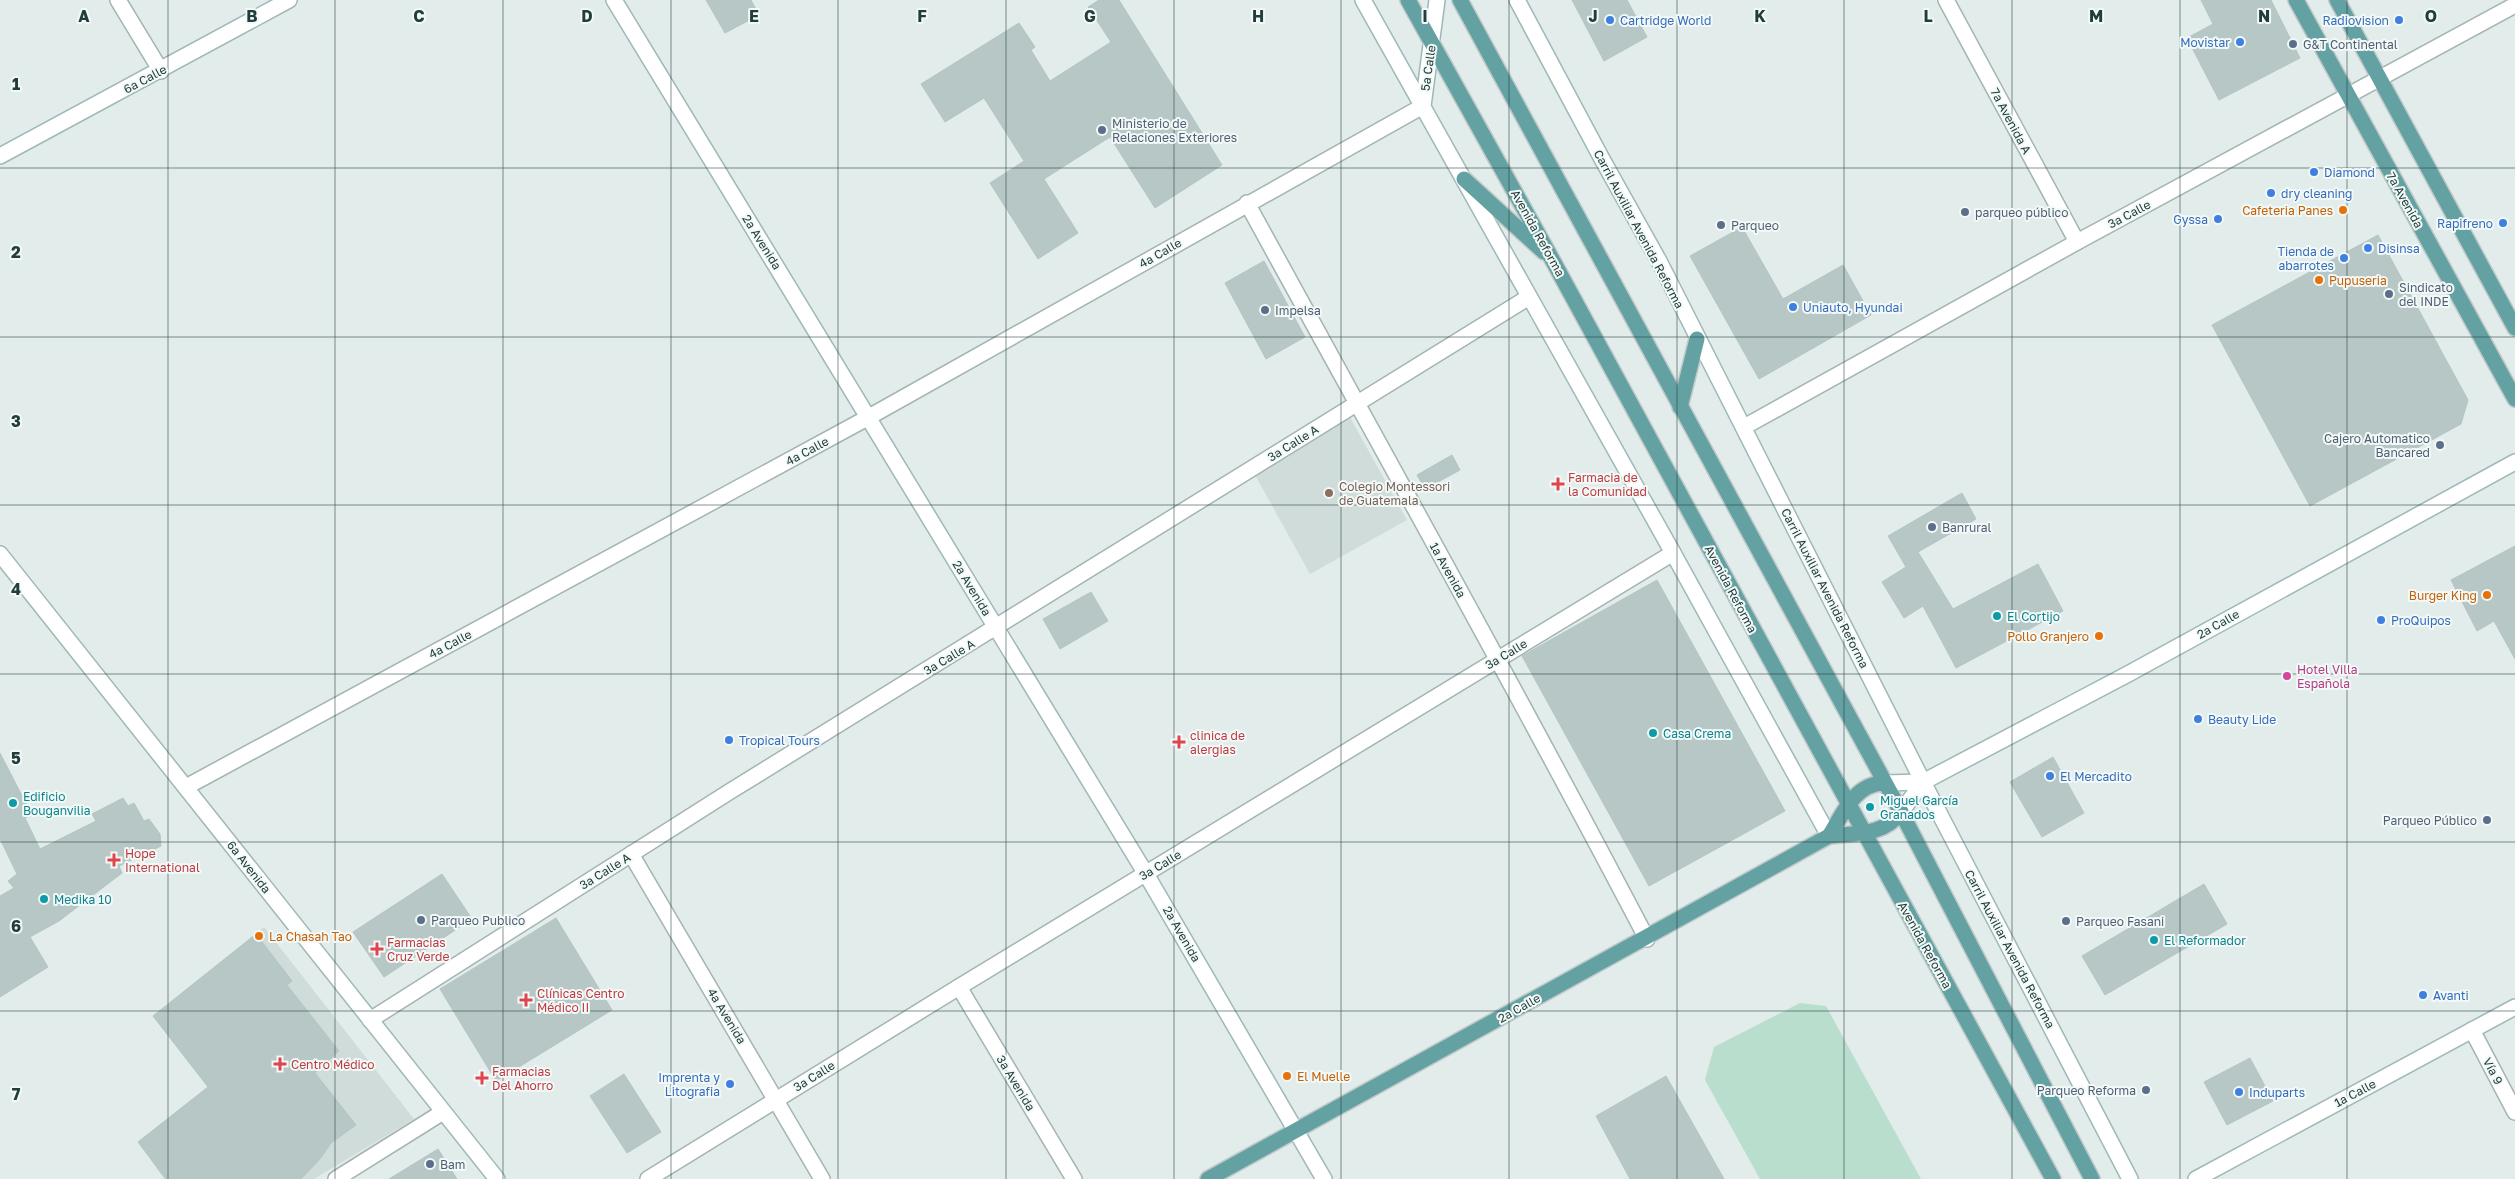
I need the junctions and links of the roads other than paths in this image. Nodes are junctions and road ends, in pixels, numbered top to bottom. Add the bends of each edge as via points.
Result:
1 (118, 0) edge
2 (289, 0) edge
3 (614, 0) edge
4 (1363, 0) edge
5 (1408, 0) edge
6 (1437, 0) edge
7 (1460, 0) edge
8 (1946, 0) edge
9 (2296, 0) edge
10 (2337, 0) edge
11 (1519, 1) edge
12 (2515, 5) edge
13 (1432, 42) junction
14 (161, 71) junction
15 (2378, 79) junction
16 (2348, 95) junction
17 (1423, 106) junction
18 (0, 156) edge
19 (1464, 179) junction
20 (1248, 203) junction
21 (2076, 242) junction
22 (1553, 261) junction
23 (1529, 297) junction
24 (2515, 328) edge
25 (1697, 339) junction
26 (2515, 399) edge
27 (1356, 403) junction
28 (1680, 407) junction
29 (869, 417) junction
30 (1744, 426) junction
31 (2514, 461) edge
32 (1673, 553) junction
33 (0, 554) edge
34 (996, 628) junction
35 (1498, 658) junction
36 (1923, 782) junction
37 (1884, 783) junction
38 (186, 788) junction
39 (1848, 805) junction
40 (1901, 812) junction
41 (1864, 832) junction
42 (1829, 836) junction
43 (631, 854) junction
44 (1146, 874) junction
45 (1646, 938) junction
46 (959, 987) junction
47 (2515, 1007) edge
48 (370, 1020) junction
49 (2472, 1030) junction
50 (776, 1100) junction
51 (443, 1112) junction
52 (2515, 1112) edge
53 (1296, 1129) junction
54 (336, 1179) edge
55 (497, 1179) edge
56 (648, 1179) edge
57 (822, 1179) edge
58 (1074, 1179) edge
59 (1208, 1179) edge
60 (1324, 1179) edge
61 (2053, 1179) edge
62 (2092, 1179) edge
63 (2130, 1179) edge
64 (2196, 1179) edge

1 - 14 street
2 - 14 street, 6a Calle
3 - 29 street, 2a Avenida
4 - 17 street
5 - 13 main road, Avenida Reforma
6 - 13 street, 5a Calle
7 - 28 main road
8 - 21 street, 7a Avenida A
9 - 16 main road, 7a Avenida
10 - 15 main road
11 - 25 street, Carril Auxiliar Avenida Reforma via 1659,261
12 - 15 street, 3a Calle
13 - 17 street, 5a Calle
13 - 22 main road, Avenida Reforma
14 - 18 street, 6a Calle
15 - 16 street, 3a Calle
15 - 24 main road
16 - 21 street, 3a Calle
16 - 26 main road, 7a Avenida
17 - 19 street
17 - 20 street, 4a Calle
19 - 22 main road
19 - 23 street
20 - 27 street, 1a Avenida
20 - 29 street, 4a Calle
21 - 30 street, 3a Calle
22 - 39 main road, Avenida Reforma
23 - 27 street, 3a Calle A
23 - 32 street
25 - 28 main road
25 - 30 street, Carril Auxiliar Avenida Reforma
27 - 34 street, 3a Calle A
27 - 35 street, 1a Avenida
28 - 37 main road
29 - 34 street, 2a Avenida
29 - 38 street, 4a Calle
30 - 36 street, Carril Auxiliar Avenida Reforma
31 - 36 street, 2a Calle via 2128,674
32 - 35 street, 3a Calle
32 - 42 street
33 - 38 street, 6a Avenida
34 - 43 street, 3a Calle A
34 - 44 street, 2a Avenida
35 - 44 street, 3a Calle
35 - 45 street, 1a Avenida
36 - 37 street, 2a Calle
36 - 40 street, 2a Calle
36 - 63 street, Carril Auxiliar Avenida Reforma
37 - 39 main road, 2a Calle via 1860,790
37 - 40 main road
38 - 48 street, 6a Avenida
39 - 41 main road, Avenida Reforma
39 - 42 main road, 2a Calle
40 - 41 main road, 2a Calle via 1881,830
40 - 62 main road
41 - 42 main road, 2a Calle
41 - 61 main road, Avenida Reforma
42 - 45 main road, 2a Calle
43 - 48 street, 3a Calle A
43 - 50 street, 4a Avenida
44 - 46 street, 3a Calle
44 - 53 street, 2a Avenida
45 - 53 main road, 2a Calle
46 - 50 street, 3a Calle
46 - 58 street, 3a Avenida
47 - 49 street, 1ª Calle
48 - 51 street, 6a Avenida
49 - 52 street, Vía 9
49 - 64 street, 1ª Calle
50 - 56 street, 3a Calle
50 - 57 street, 4a Avenida
51 - 54 street
51 - 55 street, 6a Avenida
53 - 59 main road, 2a Calle
53 - 60 street, 2a Avenida

